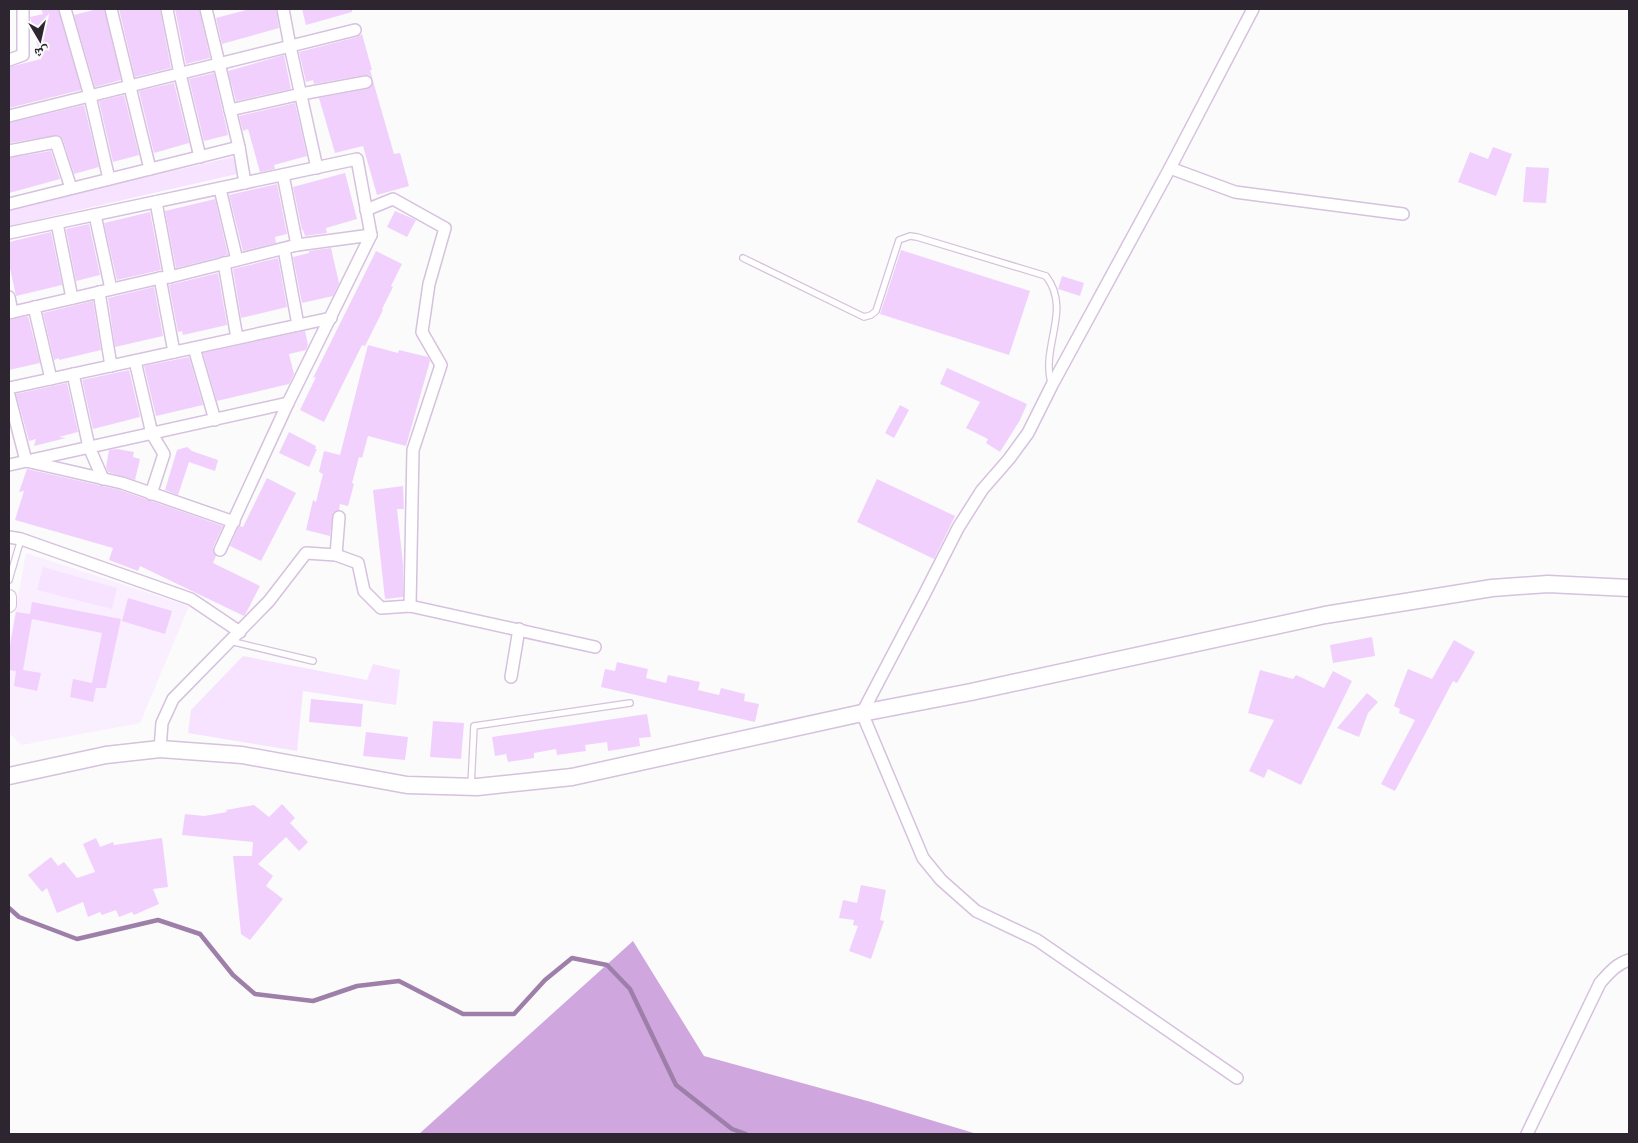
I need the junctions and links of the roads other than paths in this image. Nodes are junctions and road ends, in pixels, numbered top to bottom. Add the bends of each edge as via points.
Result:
1 (23, 9) edge
2 (65, 9) edge
3 (111, 9) edge
4 (167, 9) edge
5 (206, 9) edge
6 (283, 9) edge
7 (1253, 9) edge
8 (356, 30) dead end
9 (290, 46) junction
10 (9, 60) edge
11 (219, 64) junction
12 (180, 74) junction
13 (366, 82) dead end
14 (130, 86) junction
15 (301, 94) junction
16 (90, 96) junction
17 (230, 110) junction
18 (9, 116) edge
19 (239, 147) junction
20 (9, 151) edge
21 (200, 157) junction
22 (317, 168) junction
23 (1170, 168) junction
24 (150, 169) junction
25 (283, 175) junction
26 (109, 179) junction
27 (245, 183) junction
28 (71, 188) junction
29 (220, 189) junction
30 (156, 202) junction
31 (9, 204) edge
32 (366, 210) junction
33 (1403, 214) dead end
34 (95, 215) junction
35 (57, 223) junction
36 (9, 233) edge
37 (371, 235) junction
38 (297, 245) junction
39 (284, 249) junction
40 (743, 258) dead end
41 (237, 260) junction
42 (224, 263) junction
43 (165, 277) junction
44 (111, 289) junction
45 (99, 292) junction
46 (9, 297) edge
47 (72, 298) junction
48 (34, 307) junction
49 (11, 312) edge
50 (332, 318) junction
51 (298, 325) junction
52 (237, 338) junction
53 (194, 348) junction
54 (174, 352) junction
55 (135, 361) junction
56 (111, 366) junction
57 (73, 374) junction
58 (51, 379) junction
59 (1052, 385) junction
60 (9, 388) edge
61 (9, 395) edge
62 (288, 403) junction
63 (215, 420) junction
64 (152, 434) junction
65 (89, 447) junction
66 (26, 461) junction
67 (9, 465) edge
68 (103, 479) junction
69 (151, 494) junction
70 (339, 517) dead end
71 (234, 522) junction
72 (9, 537) edge
73 (21, 539) junction
74 (220, 550) dead end
75 (336, 555) junction
76 (9, 580) edge
77 (1629, 588) edge
78 (9, 597) edge
79 (9, 605) edge
80 (410, 606) junction
81 (519, 630) junction
82 (240, 632) junction
83 (230, 641) junction
84 (595, 647) dead end
85 (313, 661) dead end
86 (511, 677) dead end
87 (630, 703) dead end
88 (862, 713) junction
89 (160, 749) junction
90 (10, 773) edge
91 (471, 787) junction
92 (1629, 960) edge
93 (1238, 1078) dead end
94 (1527, 1134) edge

1 - 10 street via 23,55
2 - 16 street
3 - 14 street
4 - 12 street
5 - 11 street
6 - 9 street
7 - 23 street
8 - 9 street
9 - 11 street
9 - 15 street
11 - 12 street
11 - 17 street
12 - 14 street
12 - 21 street
13 - 15 street
14 - 16 street
14 - 24 street
15 - 17 street
15 - 22 street
16 - 18 street
16 - 26 street
17 - 19 street
19 - 21 street
19 - 27 street
20 - 28 street via 56,142
21 - 24 street
22 - 25 street
22 - 32 street via 357,159
23 - 33 street via 1235,192
23 - 59 street
24 - 26 street
25 - 27 street
25 - 38 street
26 - 28 street
27 - 29 street
28 - 31 street
29 - 30 street
29 - 41 street
30 - 34 street
30 - 43 street
32 - 37 street
32 - 80 street via 393,199 445,228 429,284 422,332 441,366 412,450
34 - 35 street
34 - 44 street
35 - 36 street
35 - 47 street
37 - 38 street
37 - 50 street
38 - 39 street
39 - 41 street
39 - 51 street
40 - 59 lane via 864,317 876,311 899,240 905,236 1046,276 1056,293 1058,308 1049,358
41 - 42 street
42 - 43 street
42 - 52 street
43 - 44 street
43 - 54 street
44 - 45 street
45 - 47 street
45 - 56 street
46 - 49 street
47 - 48 street
48 - 49 street
48 - 58 street
50 - 51 street
50 - 62 street
51 - 52 street
52 - 53 street
53 - 54 street
53 - 63 street
54 - 55 street
55 - 56 street
55 - 64 street
56 - 57 street
57 - 58 street
57 - 65 street
58 - 60 street
59 - 88 street via 1028,433 982,490 958,528
61 - 66 street
62 - 63 street
62 - 71 street
63 - 64 street
64 - 65 street
64 - 69 street via 164,454
65 - 66 street
65 - 68 street
66 - 67 street
66 - 68 street
68 - 69 street
69 - 71 street
70 - 75 street
71 - 74 street
72 - 73 street
73 - 76 lane
73 - 82 street via 191,599
75 - 80 street via 358,563 364,591 381,608
75 - 82 street via 306,553
77 - 88 main road via 1548,584 1492,588 1325,615
78 - 79 street
80 - 81 street
81 - 84 street
81 - 86 street
82 - 83 street
83 - 85 lane
83 - 89 street via 173,699 162,723
87 - 91 lane via 474,726
88 - 91 main road via 572,777
88 - 93 street via 923,858 941,880 976,911 1037,940
89 - 90 main road
89 - 91 main road via 242,755 407,785
92 - 94 street via 1612,969 1600,983

